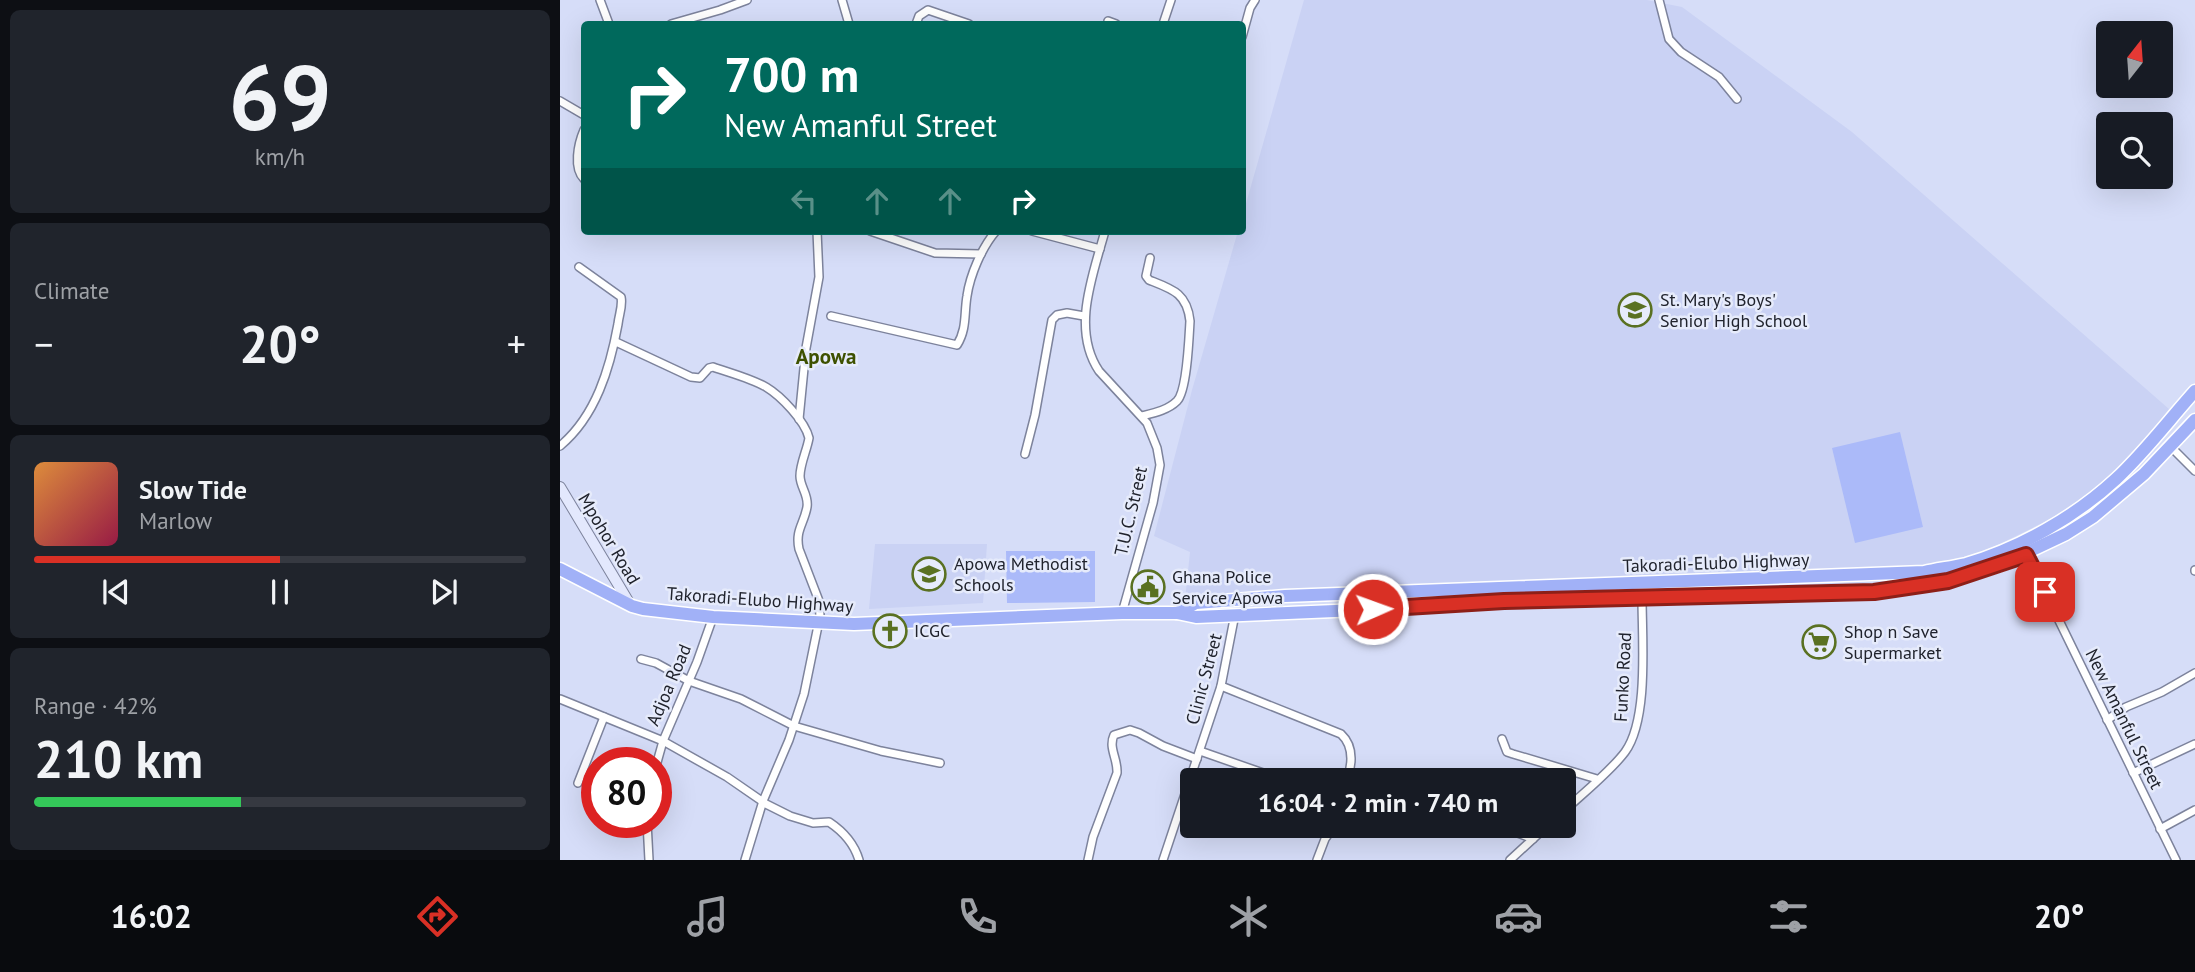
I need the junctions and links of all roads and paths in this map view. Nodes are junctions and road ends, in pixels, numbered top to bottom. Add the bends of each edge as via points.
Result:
1 (600, 0) edge
2 (747, 0) edge
3 (842, 0) edge
4 (1171, 0) edge
5 (1255, 0) edge
6 (1659, 0) edge
7 (608, 21) edge
8 (682, 21) edge
9 (848, 21) edge
10 (917, 21) edge
11 (960, 21) edge
12 (1164, 21) edge
13 (1246, 22) edge
14 (1737, 99) dead end
15 (560, 101) edge
16 (581, 113) edge
17 (581, 139) edge
18 (581, 175) edge
19 (817, 235) edge
20 (882, 235) edge
21 (993, 235) edge
22 (1046, 235) edge
23 (1104, 235) edge
24 (1100, 249) junction
25 (981, 254) junction
26 (1150, 258) dead end
27 (579, 267) dead end
28 (831, 316) dead end
29 (1084, 316) junction
30 (616, 342) junction
31 (2195, 391) edge
32 (1142, 416) junction
33 (799, 420) junction
34 (2195, 420) edge
35 (560, 446) edge
36 (2171, 447) junction
37 (1025, 454) dead end
38 (2195, 471) edge
39 (560, 487) edge
40 (2026, 555) junction
41 (560, 569) edge
42 (1642, 598) junction
43 (632, 606) junction
44 (1122, 613) junction
45 (1177, 613) junction
46 (1235, 614) junction
47 (713, 617) junction
48 (818, 623) junction
49 (641, 659) dead end
50 (2195, 673) edge
51 (689, 681) junction
52 (1222, 686) junction
53 (560, 699) edge
54 (604, 717) junction
55 (2107, 720) junction
56 (794, 726) junction
57 (1502, 739) dead end
58 (663, 741) junction
59 (2195, 744) edge
60 (661, 747) edge
61 (1200, 751) junction
62 (1197, 760) junction
63 (940, 763) dead end
64 (1249, 768) edge
65 (1350, 768) edge
66 (2133, 773) junction
67 (1597, 779) junction
68 (578, 783) dead end
69 (1576, 799) edge
70 (763, 801) junction
71 (2195, 810) edge
72 (2160, 829) junction
73 (648, 838) edge
74 (1326, 838) edge
75 (1533, 839) edge
76 (649, 860) edge
77 (745, 860) edge
78 (859, 860) edge
79 (1088, 860) edge
80 (1163, 860) edge
81 (1317, 860) edge
82 (1510, 860) edge
83 (2176, 860) edge

1 - 7 street
2 - 8 street
3 - 9 street
4 - 12 street
5 - 13 street
6 - 14 street via 1669,39 1719,77
10 - 11 street via 928,10
15 - 16 street
17 - 18 street via 577,167
19 - 33 street via 819,277
20 - 25 street via 935,253
21 - 25 street
22 - 24 street
23 - 24 street, T.U.C. Street
24 - 29 street, T.U.C. Street
25 - 28 street via 967,295 964,334 957,345
26 - 32 street via 1146,276 1177,292 1190,321 1182,396 1171,406
27 - 30 street via 621,297
29 - 32 street, T.U.C. Street via 1093,362
29 - 37 street via 1068,313 1052,320
30 - 33 street via 691,377 700,378 713,367 762,385
30 - 35 street via 597,397
31 - 45 highway, Takoradi-Elubo Highway via 2104,490 2018,543 1966,564 1924,572 1285,596 1196,603
32 - 44 street, T.U.C. Street via 1157,448 1160,476
33 - 48 street via 809,438 800,472 808,498 797,540 819,601
34 - 36 highway, Takoradi-Elubo Highway
36 - 38 street
36 - 40 highway, Takoradi-Elubo Highway via 2093,517
39 - 43 main road, Mpohor Road
40 - 42 highway, Takoradi-Elubo Highway via 1948,581 1874,592
40 - 55 street, New Amanful Street
41 - 43 highway, Takoradi-Elubo Highway
42 - 46 highway, Takoradi-Elubo Highway
42 - 67 street, Funko Road via 1642,679 1635,732 1623,754
43 - 47 highway, Takoradi-Elubo Highway
44 - 45 highway, Takoradi-Elubo Highway
44 - 48 highway, Takoradi-Elubo Highway
45 - 46 highway, Takoradi-Elubo Highway via 1196,617
46 - 52 street, Clinic Street
47 - 48 highway, Takoradi-Elubo Highway
47 - 51 street, Adjoa Road
48 - 56 street
49 - 51 street
50 - 55 street
51 - 56 street via 741,699
51 - 58 street, Adjoa Road
52 - 61 street, Clinic Street
52 - 65 street via 1341,734 1350,753
53 - 54 street
54 - 58 street
54 - 68 street
55 - 66 street, New Amanful Street
56 - 63 street
56 - 70 street
57 - 67 street via 1507,752
58 - 60 street, Adjoa Road
58 - 70 street
59 - 66 street
61 - 62 street, Clinic Street
61 - 64 street
62 - 79 street via 1130,730 1114,735 1111,747 1117,773
62 - 80 street, Clinic Street
66 - 72 street, New Amanful Street
67 - 69 street, Funko Road
70 - 77 street
70 - 78 street via 801,820 834,825 854,846
71 - 72 street
72 - 83 street, New Amanful Street
73 - 76 street
74 - 81 street
75 - 82 street

